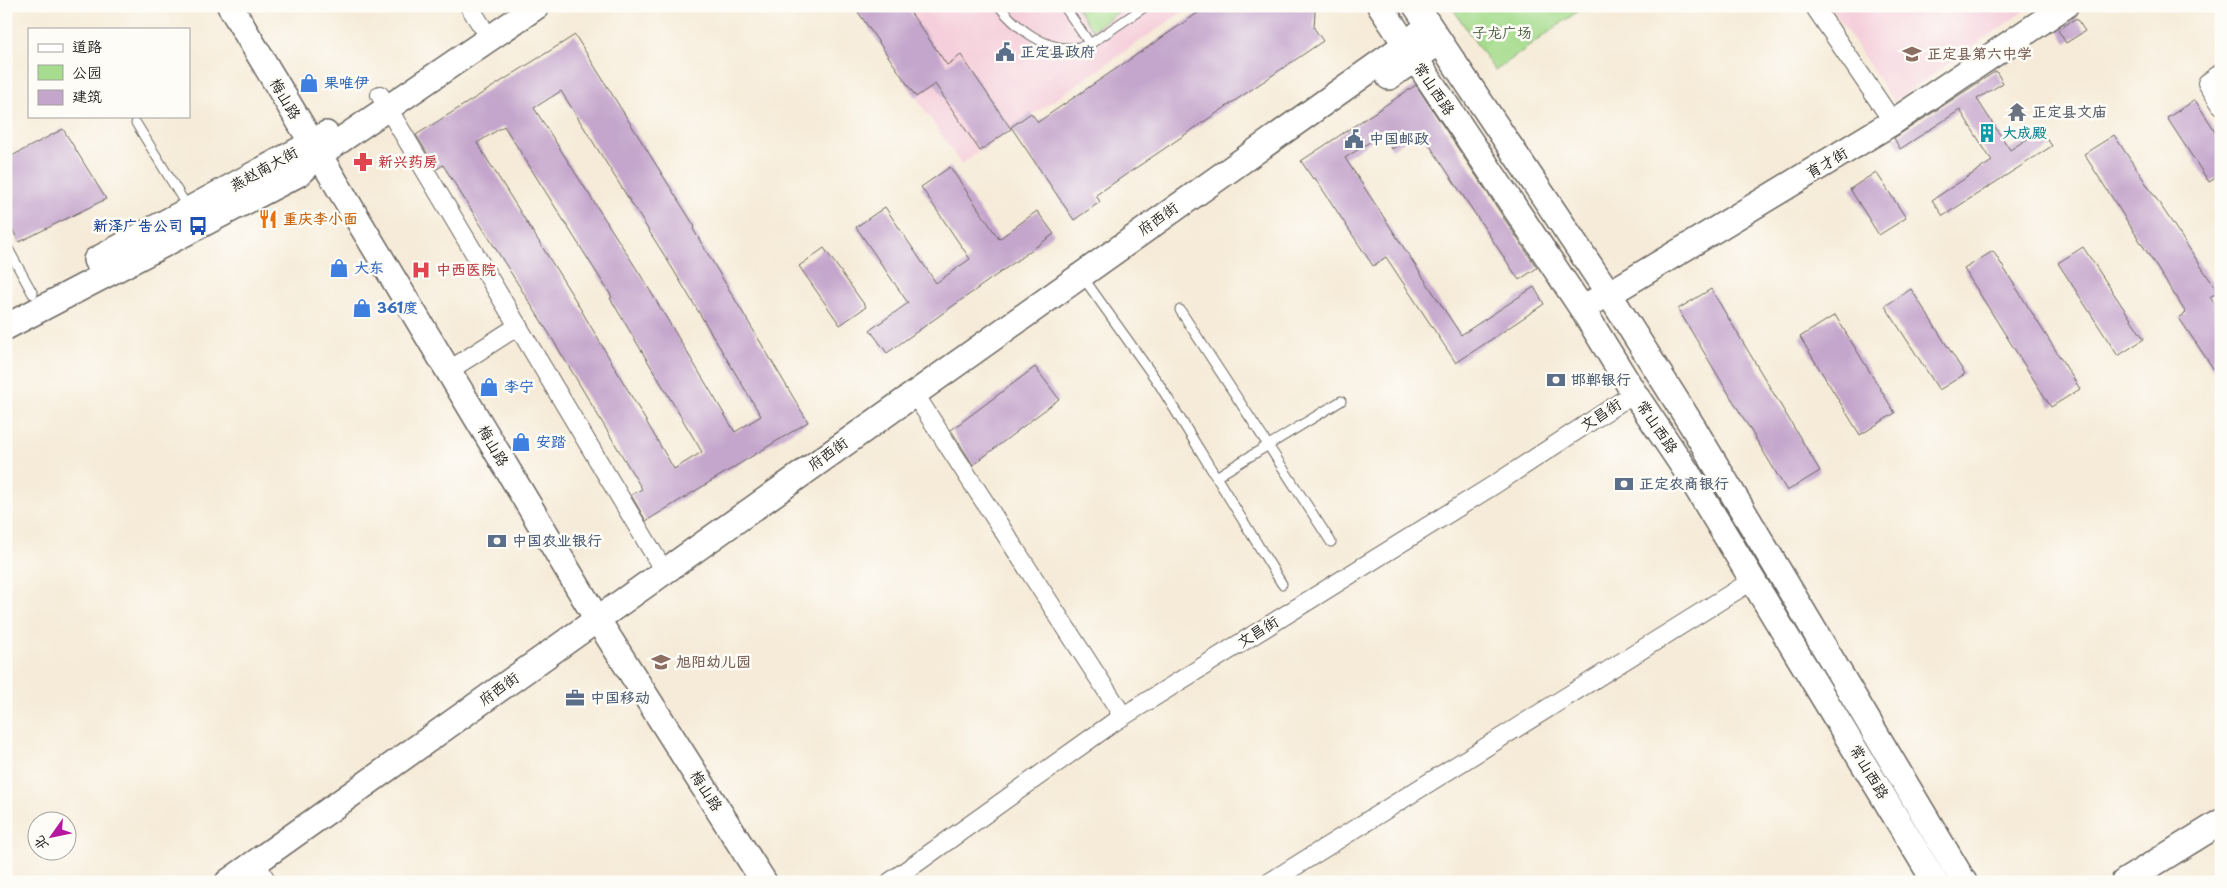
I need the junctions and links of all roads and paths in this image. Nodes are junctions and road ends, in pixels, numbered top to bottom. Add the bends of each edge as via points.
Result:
1 (230, 6) edge
2 (508, 6) edge
3 (537, 6) edge
4 (1000, 6) edge
5 (1064, 6) edge
6 (1146, 6) edge
7 (1380, 6) edge
8 (1814, 6) edge
9 (2065, 6) edge
10 (475, 16) edge
11 (1428, 25) edge
12 (1090, 44) junction
13 (1410, 52) junction
14 (2221, 73) edge
15 (384, 102) junction
16 (2221, 105) edge
17 (1893, 122) junction
18 (136, 123) dead end
19 (315, 149) junction
20 (189, 210) junction
21 (6, 245) edge
22 (1084, 279) junction
23 (33, 294) junction
24 (1609, 294) junction
25 (1581, 307) junction
26 (6, 308) edge
27 (1180, 310) dead end
28 (518, 326) junction
29 (6, 327) edge
30 (448, 371) junction
31 (1634, 393) junction
32 (918, 399) junction
33 (1341, 401) dead end
34 (1268, 446) junction
35 (1216, 477) junction
36 (1331, 542) dead end
37 (664, 571) junction
38 (1753, 580) junction
39 (1282, 584) dead end
40 (601, 625) junction
41 (1123, 716) junction
42 (2221, 822) edge
43 (261, 875) edge
44 (228, 882) edge
45 (764, 882) edge
46 (890, 882) edge
47 (1270, 882) edge
48 (1936, 882) edge
49 (1964, 882) edge
50 (2124, 882) edge

1 - 19 street, 梅山路
2 - 10 street
3 - 15 street
4 - 12 lane via 1027,34 1039,40 1071,48
5 - 12 lane
6 - 12 lane
7 - 13 street, 常山西路
8 - 17 street
9 - 17 street, 育才街
10 - 15 street
11 - 13 street, 府西街
11 - 24 street, 常山西路
13 - 22 street, 府西街
13 - 25 street, 常山西路
14 - 16 street via 2207,83
15 - 19 street
15 - 28 street
17 - 24 street, 育才街
18 - 20 lane
19 - 20 street, 燕赵南大街
19 - 29 street via 300,172
19 - 30 street, 梅山路
20 - 23 street, 燕赵南大街
21 - 23 lane
22 - 32 street, 府西街
22 - 35 lane via 1159,384
23 - 26 street, 燕赵南大街
24 - 25 street, 育才街
24 - 49 street, 常山西路 via 1693,427
25 - 31 street, 常山西路
27 - 34 lane
28 - 30 street
28 - 37 street
30 - 40 street, 梅山路
31 - 38 street, 常山西路
31 - 41 street, 文昌街 via 1497,483
32 - 37 street, 府西街
32 - 40 street
32 - 41 street
33 - 34 lane
34 - 35 lane
34 - 36 lane
35 - 39 lane
37 - 40 street, 府西街
38 - 47 street
38 - 48 street, 常山西路
40 - 43 street
40 - 45 street, 梅山路
41 - 46 street, 文昌街
42 - 50 street
43 - 44 street

